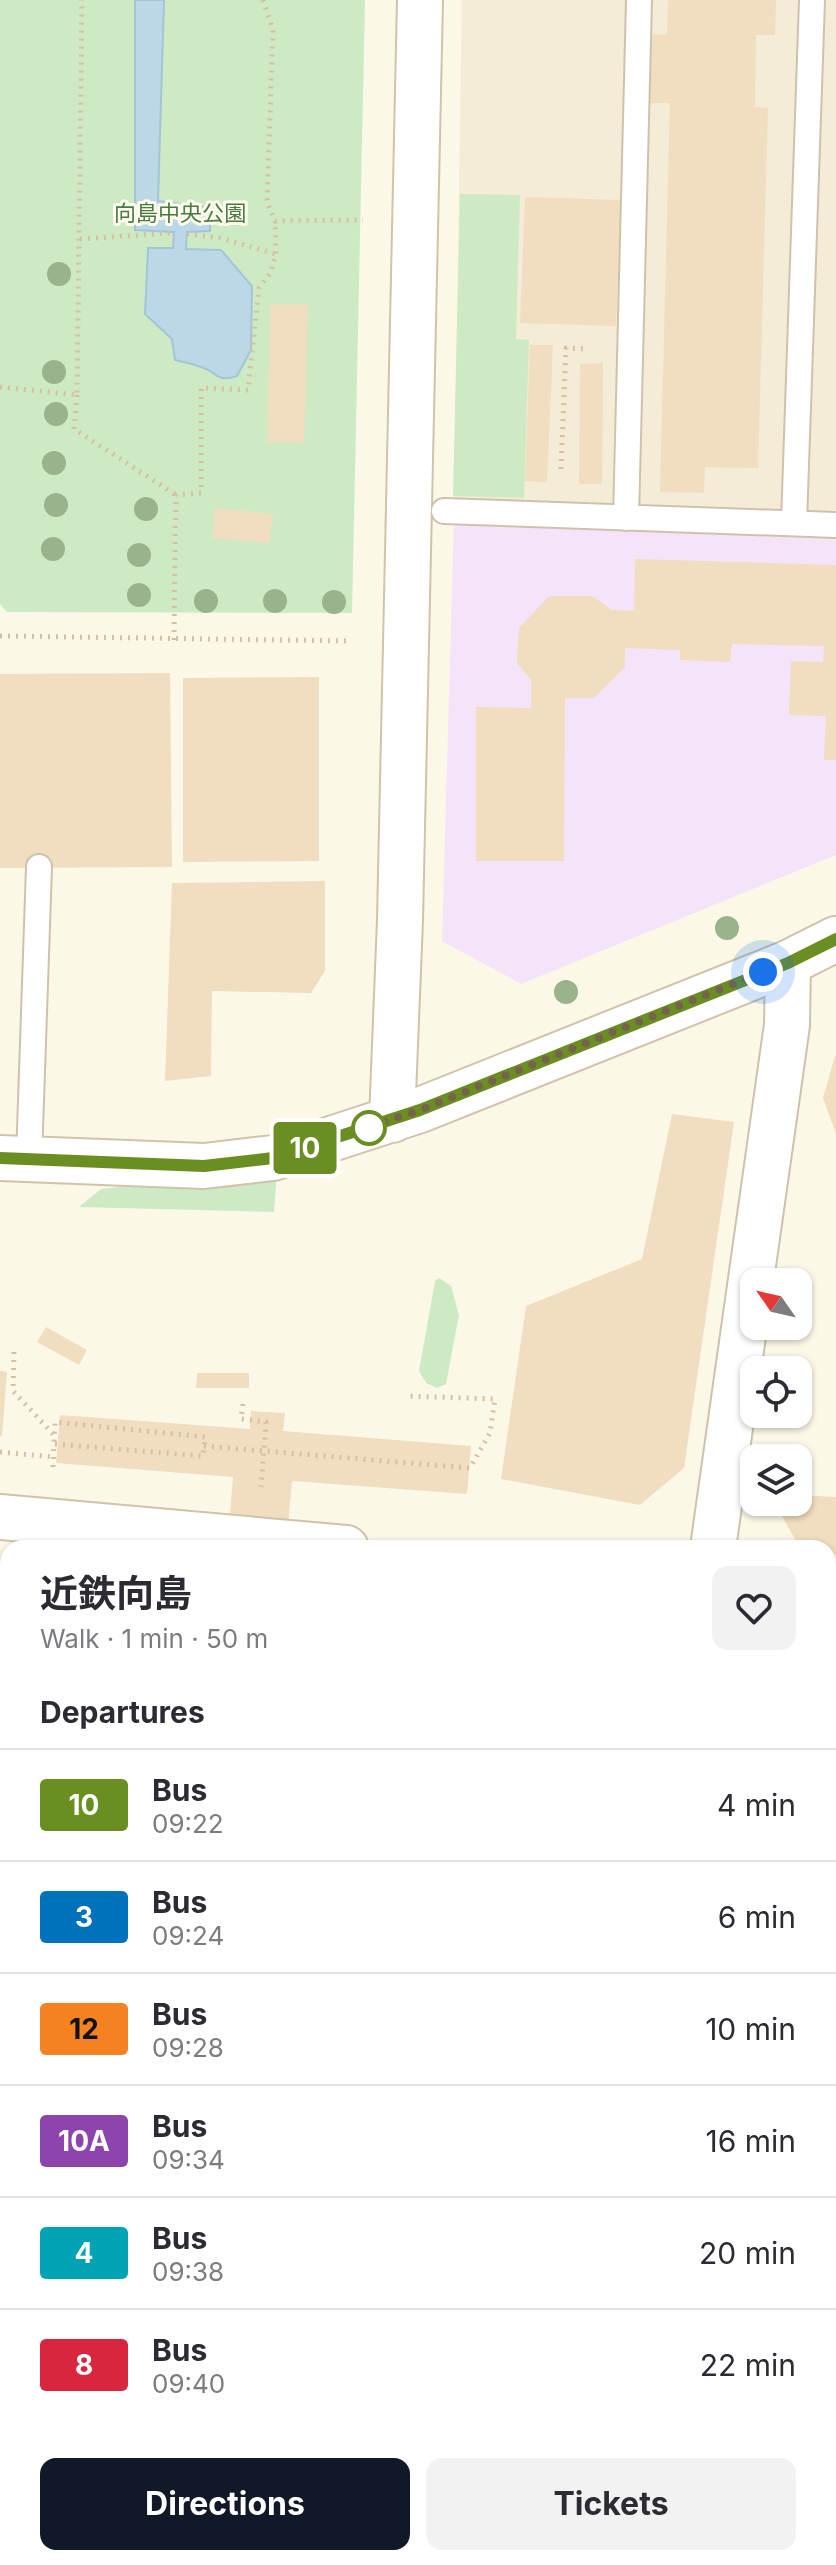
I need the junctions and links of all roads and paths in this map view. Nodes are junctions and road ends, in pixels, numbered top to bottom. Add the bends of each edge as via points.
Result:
1 (82, 0) edge
2 (263, 0) edge
3 (420, 0) edge
4 (632, 0) edge
5 (639, 0) edge
6 (812, 0) edge
7 (372, 220) dead end
8 (275, 221) junction
9 (170, 233) dead end
10 (187, 234) dead end
11 (80, 239) junction
12 (276, 254) junction
13 (630, 350) junction
14 (0, 387) edge
15 (77, 395) junction
16 (176, 495) junction
17 (444, 511) dead end
18 (560, 514) junction
19 (626, 518) junction
20 (794, 523) junction
21 (836, 525) edge
22 (0, 636) edge
23 (174, 640) junction
24 (407, 650) junction
25 (39, 867) dead end
26 (836, 939) edge
27 (788, 963) junction
28 (392, 1120) junction
29 (14, 1158) edge
30 (14, 1352) dead end
31 (405, 1396) dead end
32 (243, 1404) dead end
33 (266, 1422) dead end
34 (54, 1435) junction
35 (54, 1444) junction
36 (204, 1446) junction
37 (0, 1452) edge
38 (54, 1457) junction
39 (53, 1480) dead end
40 (0, 1517) edge
41 (257, 1540) edge
42 (714, 1540) edge

1 - 11 path
2 - 8 path via 273,30 267,202
3 - 24 street
4 - 5 lane
5 - 13 lane
6 - 20 lane
7 - 8 path
8 - 12 path
9 - 11 path
10 - 12 path
11 - 15 path
12 - 16 path via 259,288 248,390 201,388 201,493
13 - 18 path via 566,348
13 - 19 lane
14 - 15 path
15 - 16 path via 74,429
16 - 23 path
17 - 18 lane
18 - 19 lane
19 - 20 lane
20 - 21 lane
22 - 23 path
23 - 24 path via 364,641
24 - 28 street
25 - 29 lane
26 - 27 street
27 - 28 street
27 - 42 street via 787,1025
28 - 29 street via 273,1158 204,1166
30 - 34 path via 13,1391
31 - 36 path via 495,1399 490,1433 470,1468
32 - 33 path via 241,1419
34 - 35 path
34 - 36 path via 55,1422 205,1437
35 - 36 path via 203,1456
35 - 38 path
37 - 38 path
38 - 39 path
40 - 41 street

